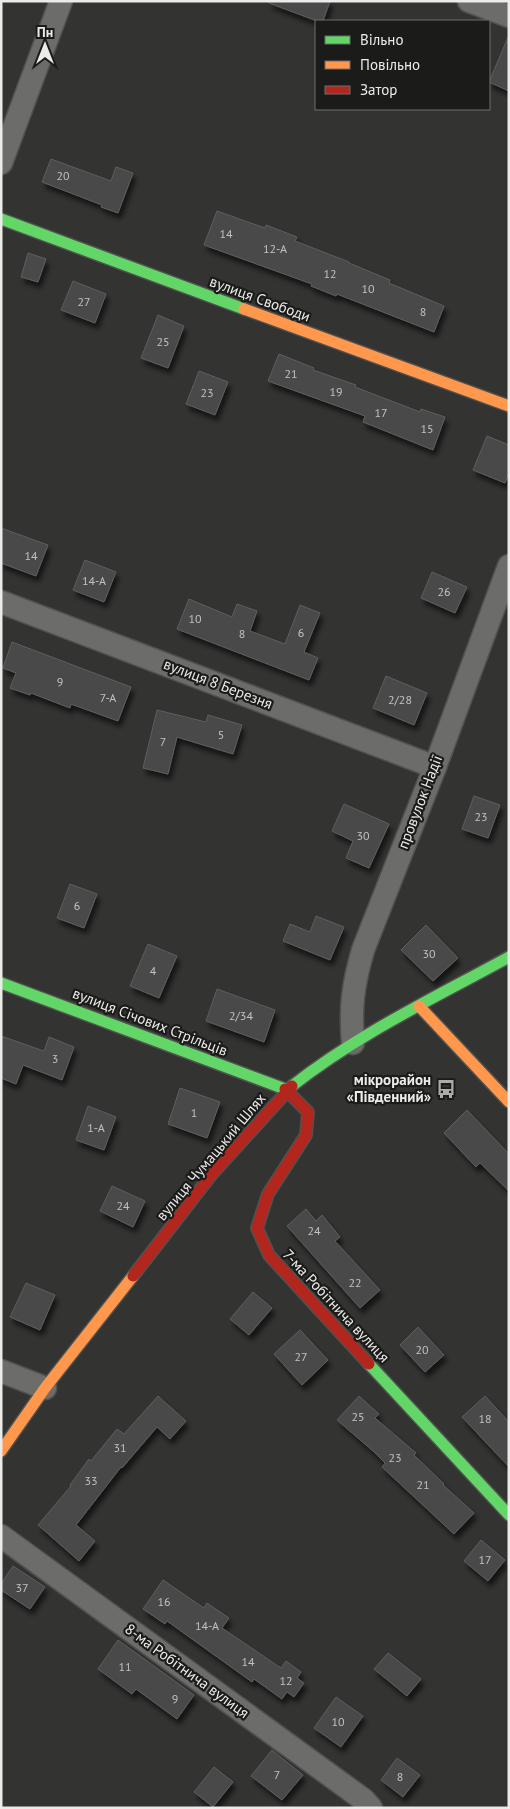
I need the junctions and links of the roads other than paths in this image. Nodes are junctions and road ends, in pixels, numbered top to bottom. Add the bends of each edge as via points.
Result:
1 (61, 1) edge
2 (470, 1) edge
3 (509, 16) edge
4 (1, 163) edge
5 (1, 219) edge
6 (509, 406) edge
7 (509, 566) edge
8 (1, 602) edge
9 (434, 766) junction
10 (509, 957) edge
11 (1, 983) edge
12 (419, 1006) junction
13 (353, 1043) junction
14 (287, 1090) junction
15 (509, 1102) edge
16 (1, 1371) edge
17 (46, 1388) junction
18 (1, 1451) edge
19 (509, 1515) edge
20 (1, 1536) edge
21 (371, 1808) edge

1 - 4 street
2 - 3 street
5 - 6 street, вулиця Свободи
7 - 9 street, провулок Надії
8 - 9 street, вулиця 8 Березня
9 - 13 street, провулок Надії via 363,950 355,979 351,1015
10 - 12 street, вулиця Чумацький Шлях
11 - 14 street, вулиця Січових Стрільців
12 - 13 street, вулиця Чумацький Шлях
12 - 15 street
13 - 14 street, вулиця Чумацький Шлях
14 - 17 street, вулиця Чумацький Шлях via 212,1174
14 - 19 street, 7-ма Робітнича вулиця via 308,1112 306,1135 268,1194 257,1228 269,1255
16 - 17 street
17 - 18 street, вулиця Чумацький Шлях
20 - 21 street, 8-ма Робітнича вулиця

